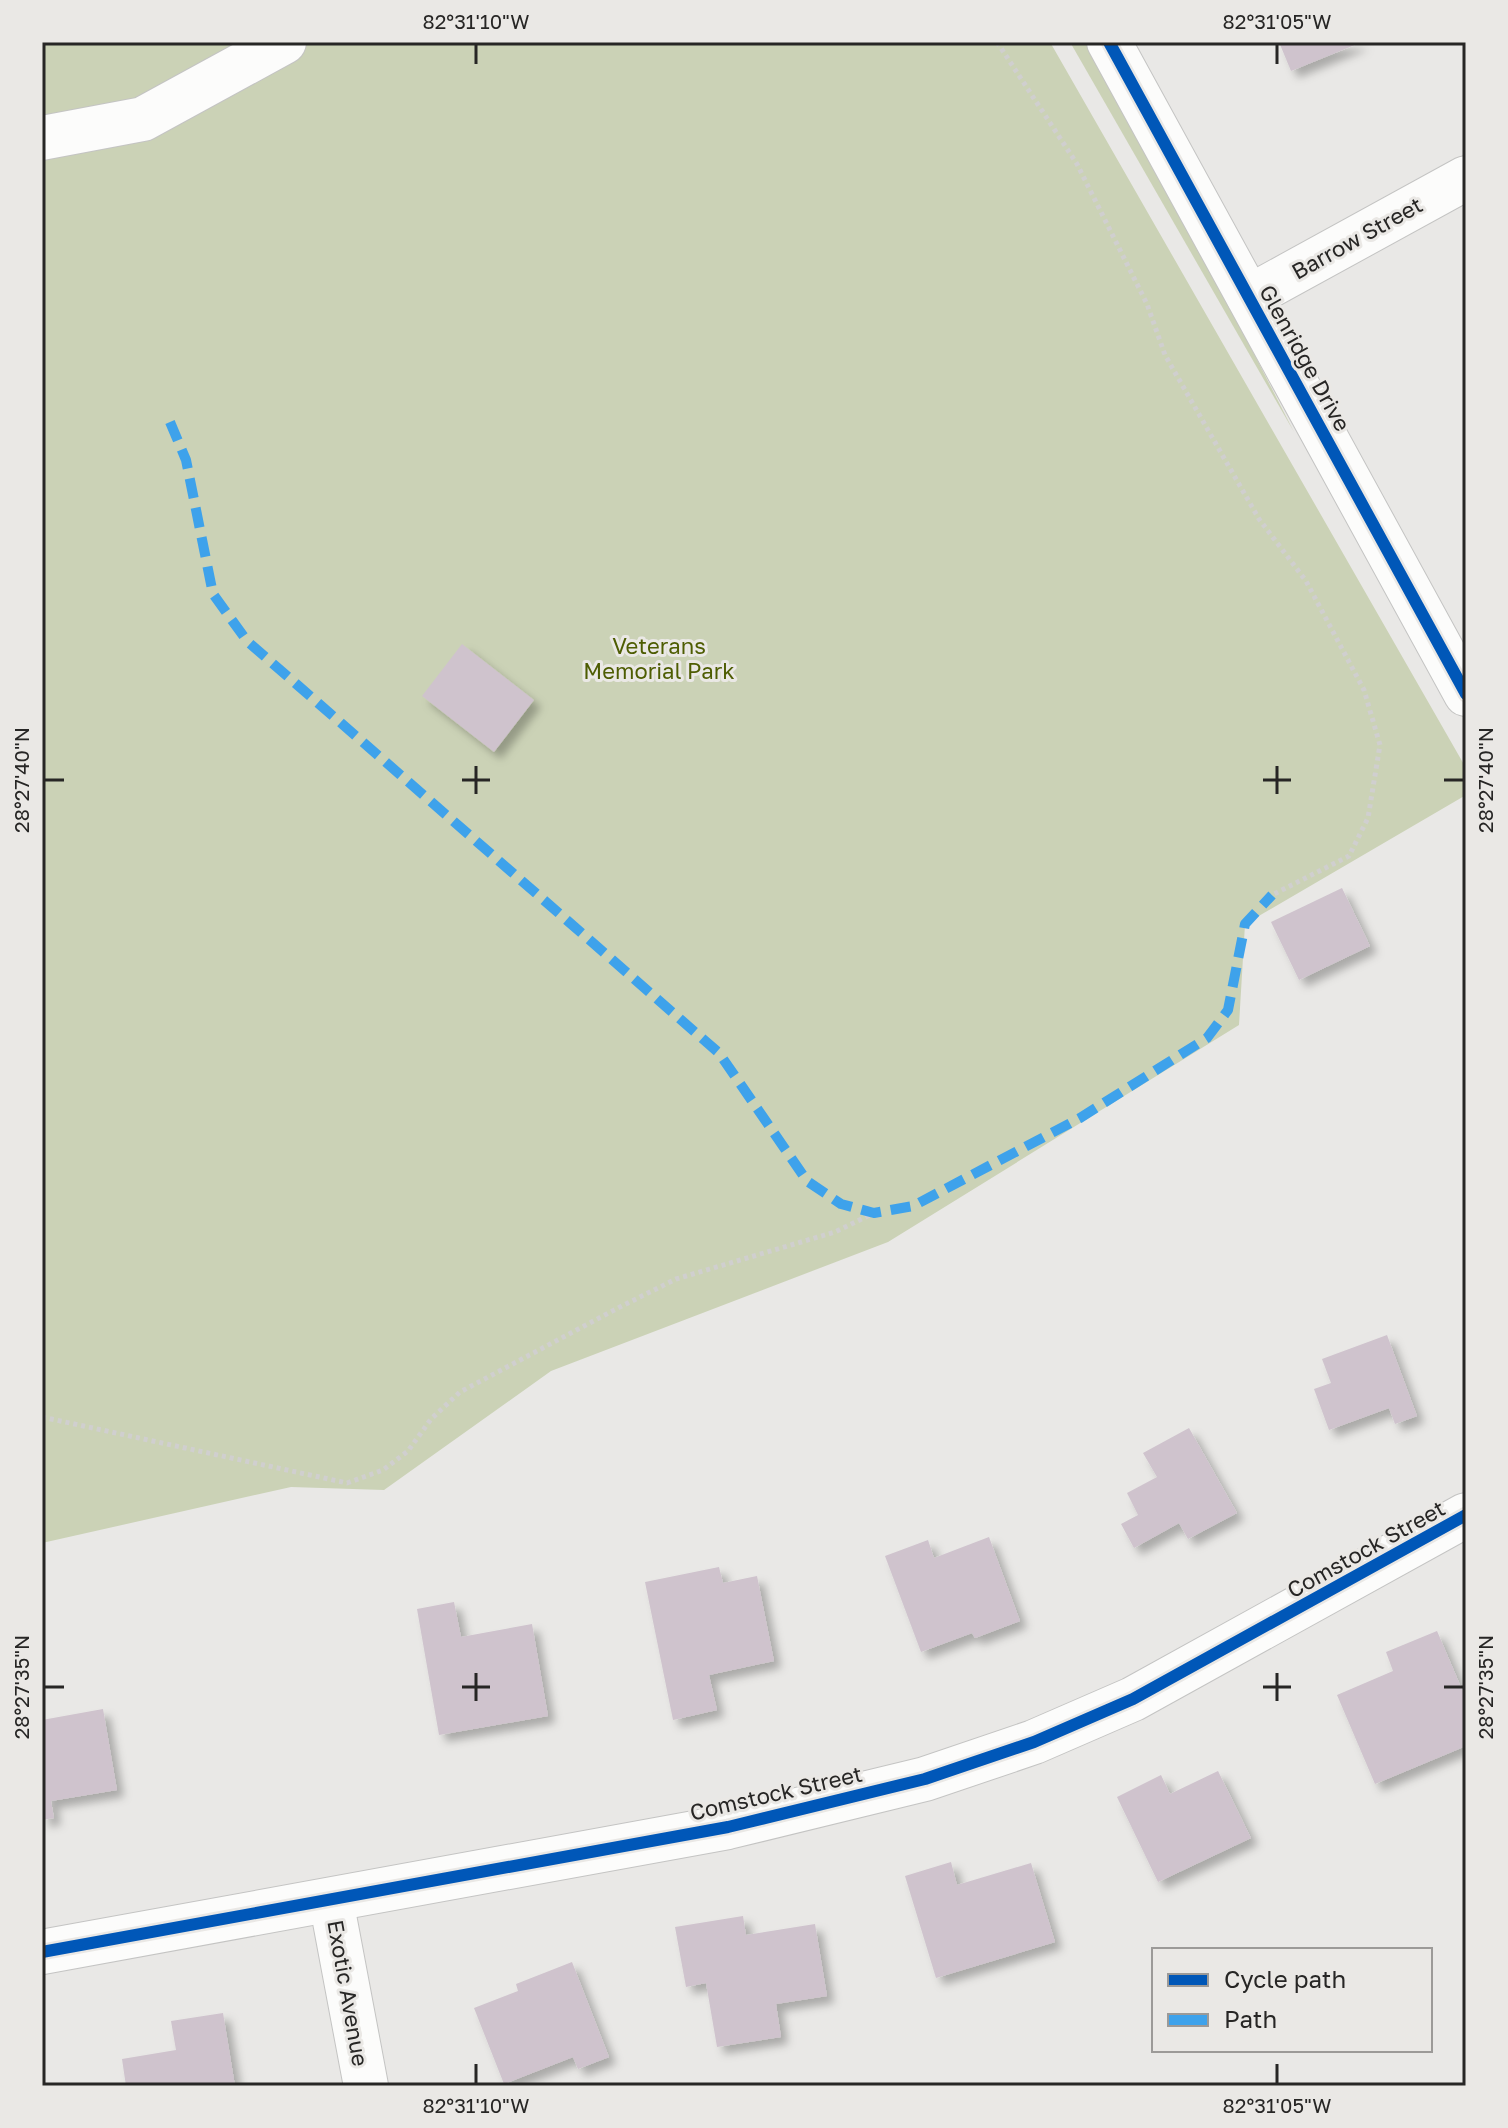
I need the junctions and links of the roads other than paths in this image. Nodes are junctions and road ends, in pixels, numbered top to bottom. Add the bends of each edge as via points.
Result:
1 (284, 42) edge
2 (1109, 42) edge
3 (42, 138) edge
4 (1466, 178) edge
5 (1249, 297) junction
6 (1466, 694) edge
7 (1466, 1515) edge
8 (331, 1900) junction
9 (42, 1952) edge
10 (366, 2086) edge

1 - 3 street via 143,119
2 - 5 street, Glenridge Drive
4 - 5 street, Barrow Street
5 - 6 street, Glenridge Drive
7 - 8 street, Comstock Street via 1178,1677 1034,1742 925,1779 728,1827
8 - 9 street, Comstock Street
8 - 10 street, Exotic Avenue

